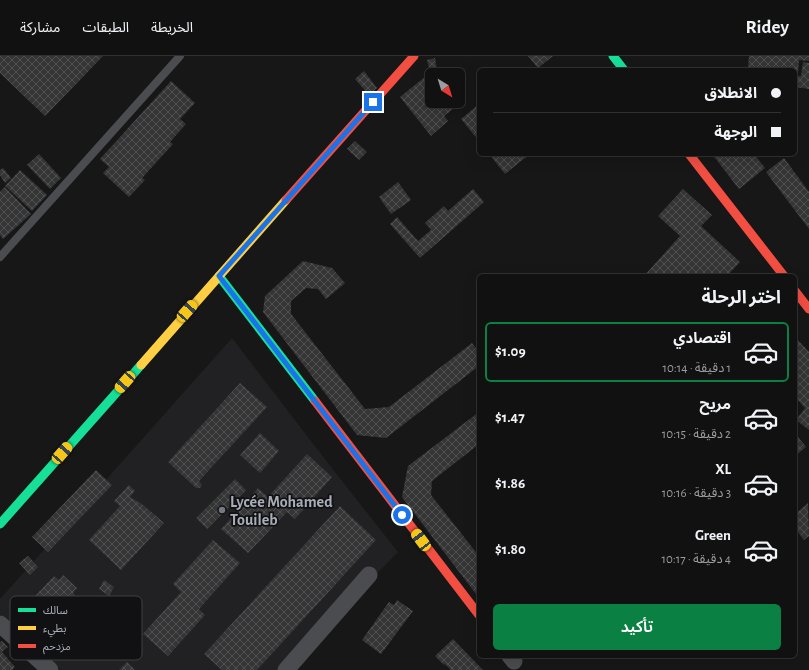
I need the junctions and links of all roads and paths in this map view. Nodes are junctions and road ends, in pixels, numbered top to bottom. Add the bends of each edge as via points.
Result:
1 (180, 56) edge
2 (414, 56) edge
3 (613, 56) edge
4 (622, 68) edge
5 (691, 156) edge
6 (0, 257) edge
7 (782, 274) edge
8 (219, 276) junction
9 (797, 294) edge
10 (809, 309) edge
11 (0, 524) edge
12 (369, 575) dead end
13 (477, 612) edge
14 (0, 624) edge
15 (10, 633) edge
16 (39, 660) edge
17 (50, 670) edge
18 (286, 670) edge

1 - 6 lane
2 - 8 street
3 - 4 street
5 - 7 street
8 - 11 street
8 - 13 street
9 - 10 street
12 - 18 street
14 - 15 street
16 - 17 street

